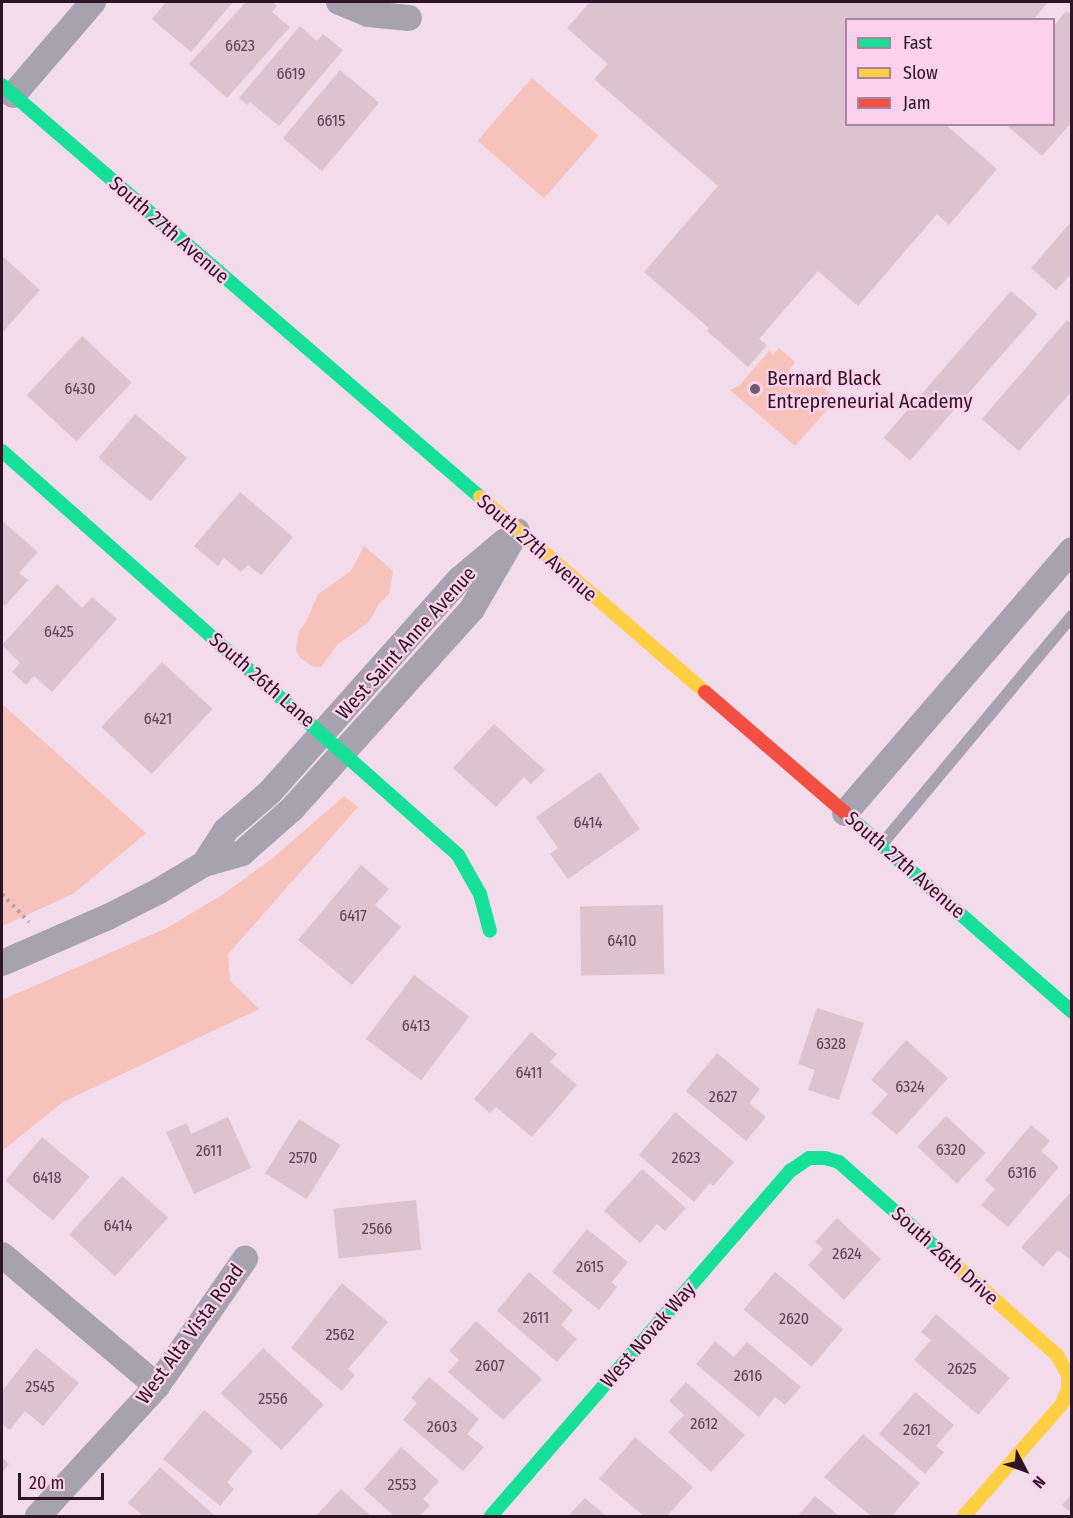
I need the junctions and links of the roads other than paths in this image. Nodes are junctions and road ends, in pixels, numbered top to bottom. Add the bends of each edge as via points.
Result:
1 (93, 2) edge
2 (339, 2) edge
3 (409, 18) dead end
4 (7, 90) edge
5 (2, 451) edge
6 (517, 531) junction
7 (1071, 550) edge
8 (1071, 616) edge
9 (323, 734) junction
10 (343, 752) junction
11 (845, 813) junction
12 (881, 845) junction
13 (204, 864) junction
14 (490, 931) dead end
15 (2, 963) edge
16 (1071, 1012) edge
17 (809, 1158) joint
18 (2, 1255) edge
19 (245, 1259) dead end
20 (158, 1386) junction
21 (38, 1516) edge
22 (491, 1516) edge
23 (964, 1516) edge

1 - 4 street
2 - 3 street via 368,14
4 - 6 street, South 27th Avenue
5 - 9 street, South 26th Lane
6 - 9 street, West Saint Anne Avenue via 460,579
6 - 10 street, West Saint Anne Avenue via 480,599
6 - 11 street, South 27th Avenue
7 - 11 street
8 - 12 lane
9 - 10 street, South 26th Lane
9 - 13 street, West Saint Anne Avenue via 270,792 226,830
10 - 13 street, West Saint Anne Avenue via 292,809 242,854
10 - 14 street, South 26th Lane via 458,855 480,894
11 - 12 street, South 27th Avenue
12 - 16 street, South 27th Avenue
13 - 15 street, West Saint Anne Avenue via 118,912
17 - 22 street, West Novak Way via 790,1171
17 - 23 street, South 26th Drive via 839,1162 1057,1355 1068,1375 1062,1404
18 - 20 street
19 - 20 street, West Alta Vista Road
20 - 21 street, West Alta Vista Road

